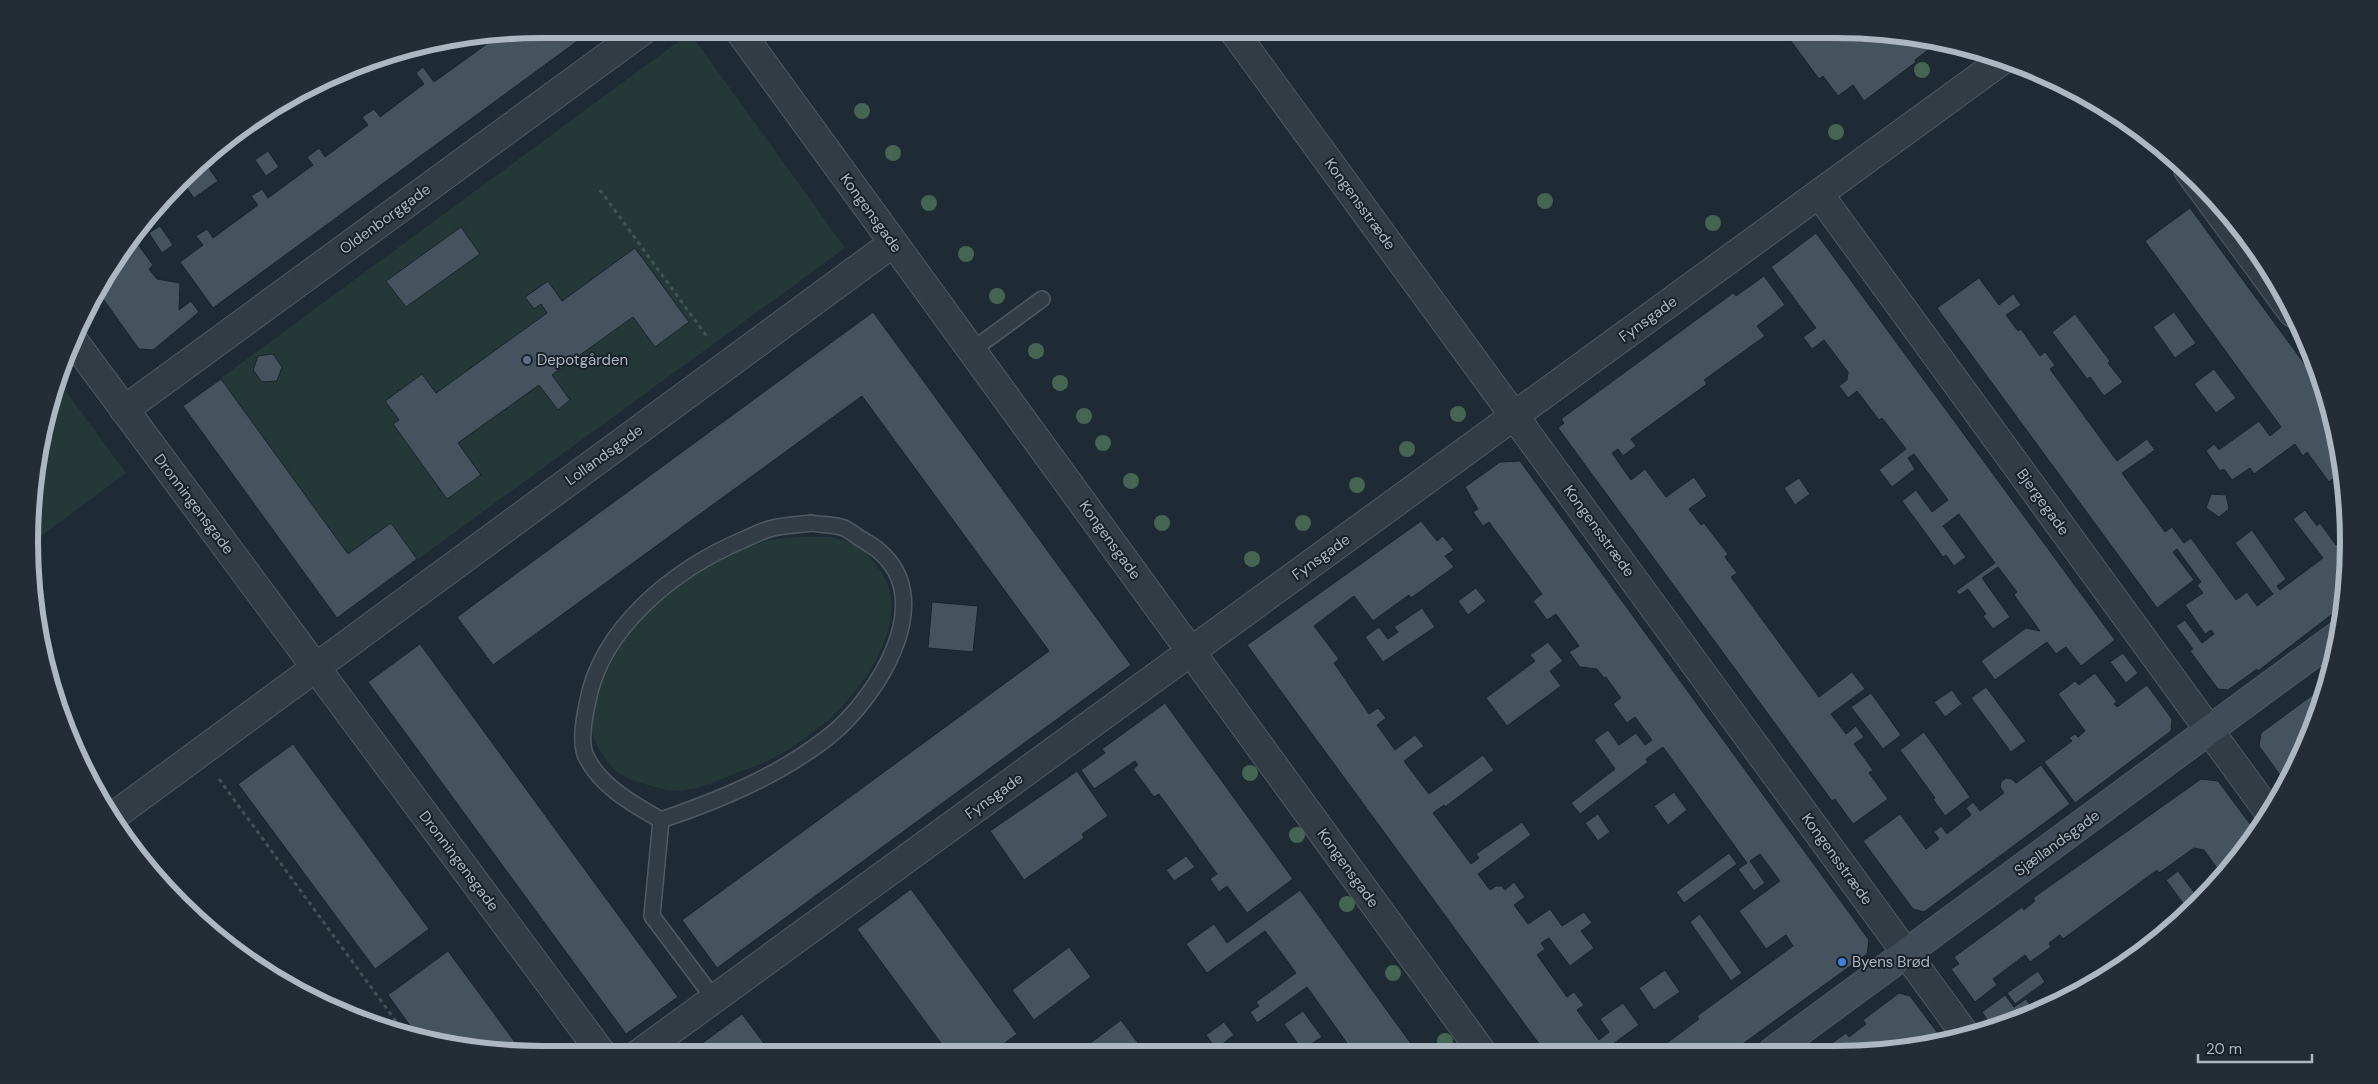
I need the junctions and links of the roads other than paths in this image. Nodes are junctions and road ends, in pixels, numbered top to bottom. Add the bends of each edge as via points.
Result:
1 (632, 38) edge
2 (745, 38) edge
3 (1239, 38) edge
4 (1997, 64) edge
5 (1819, 194) junction
6 (2230, 227) edge
7 (893, 243) junction
8 (2253, 259) edge
9 (1042, 299) dead end
10 (77, 346) edge
11 (972, 351) junction
12 (124, 410) junction
13 (1514, 416) junction
14 (2331, 641) edge
15 (1190, 652) junction
16 (316, 667) junction
17 (2209, 731) junction
18 (2265, 807) edge
19 (117, 813) edge
20 (661, 820) junction
21 (1906, 953) junction
22 (715, 1000) junction
23 (1962, 1030) edge
24 (596, 1046) edge
25 (651, 1046) edge
26 (1478, 1046) edge
27 (1781, 1046) edge

1 - 12 street, Oldenborggade
2 - 7 street, Kongensgade
3 - 13 street, Kongensstræde
4 - 5 street, Fynsgade
5 - 13 street, Fynsgade
5 - 17 street, Bjergegade
6 - 8 street
7 - 11 street, Kongensgade
7 - 16 street, Lollandsgade
9 - 11 lane
10 - 12 street, Dronningensgade
11 - 15 street, Kongensgade
12 - 16 street, Dronningensgade
13 - 15 street, Fynsgade
13 - 21 street, Kongensstræde
14 - 17 street, Sjællandsgade
15 - 22 street, Fynsgade
15 - 26 street, Kongensgade
16 - 19 street
16 - 24 street, Dronningensgade
17 - 18 street, Bjergegade
17 - 21 street, Sjællandsgade
20 - 20 lane via 613,789 585,753 584,719 590,686 605,654 624,626 656,593 689,569 728,546 772,528 811,523 844,528 880,551 899,581 904,606 900,633 885,670 865,700 843,724 801,757 706,805
20 - 22 lane via 652,916
21 - 23 street, Kongensstræde
21 - 27 street, Sjællandsgade
22 - 25 street, Fynsgade

